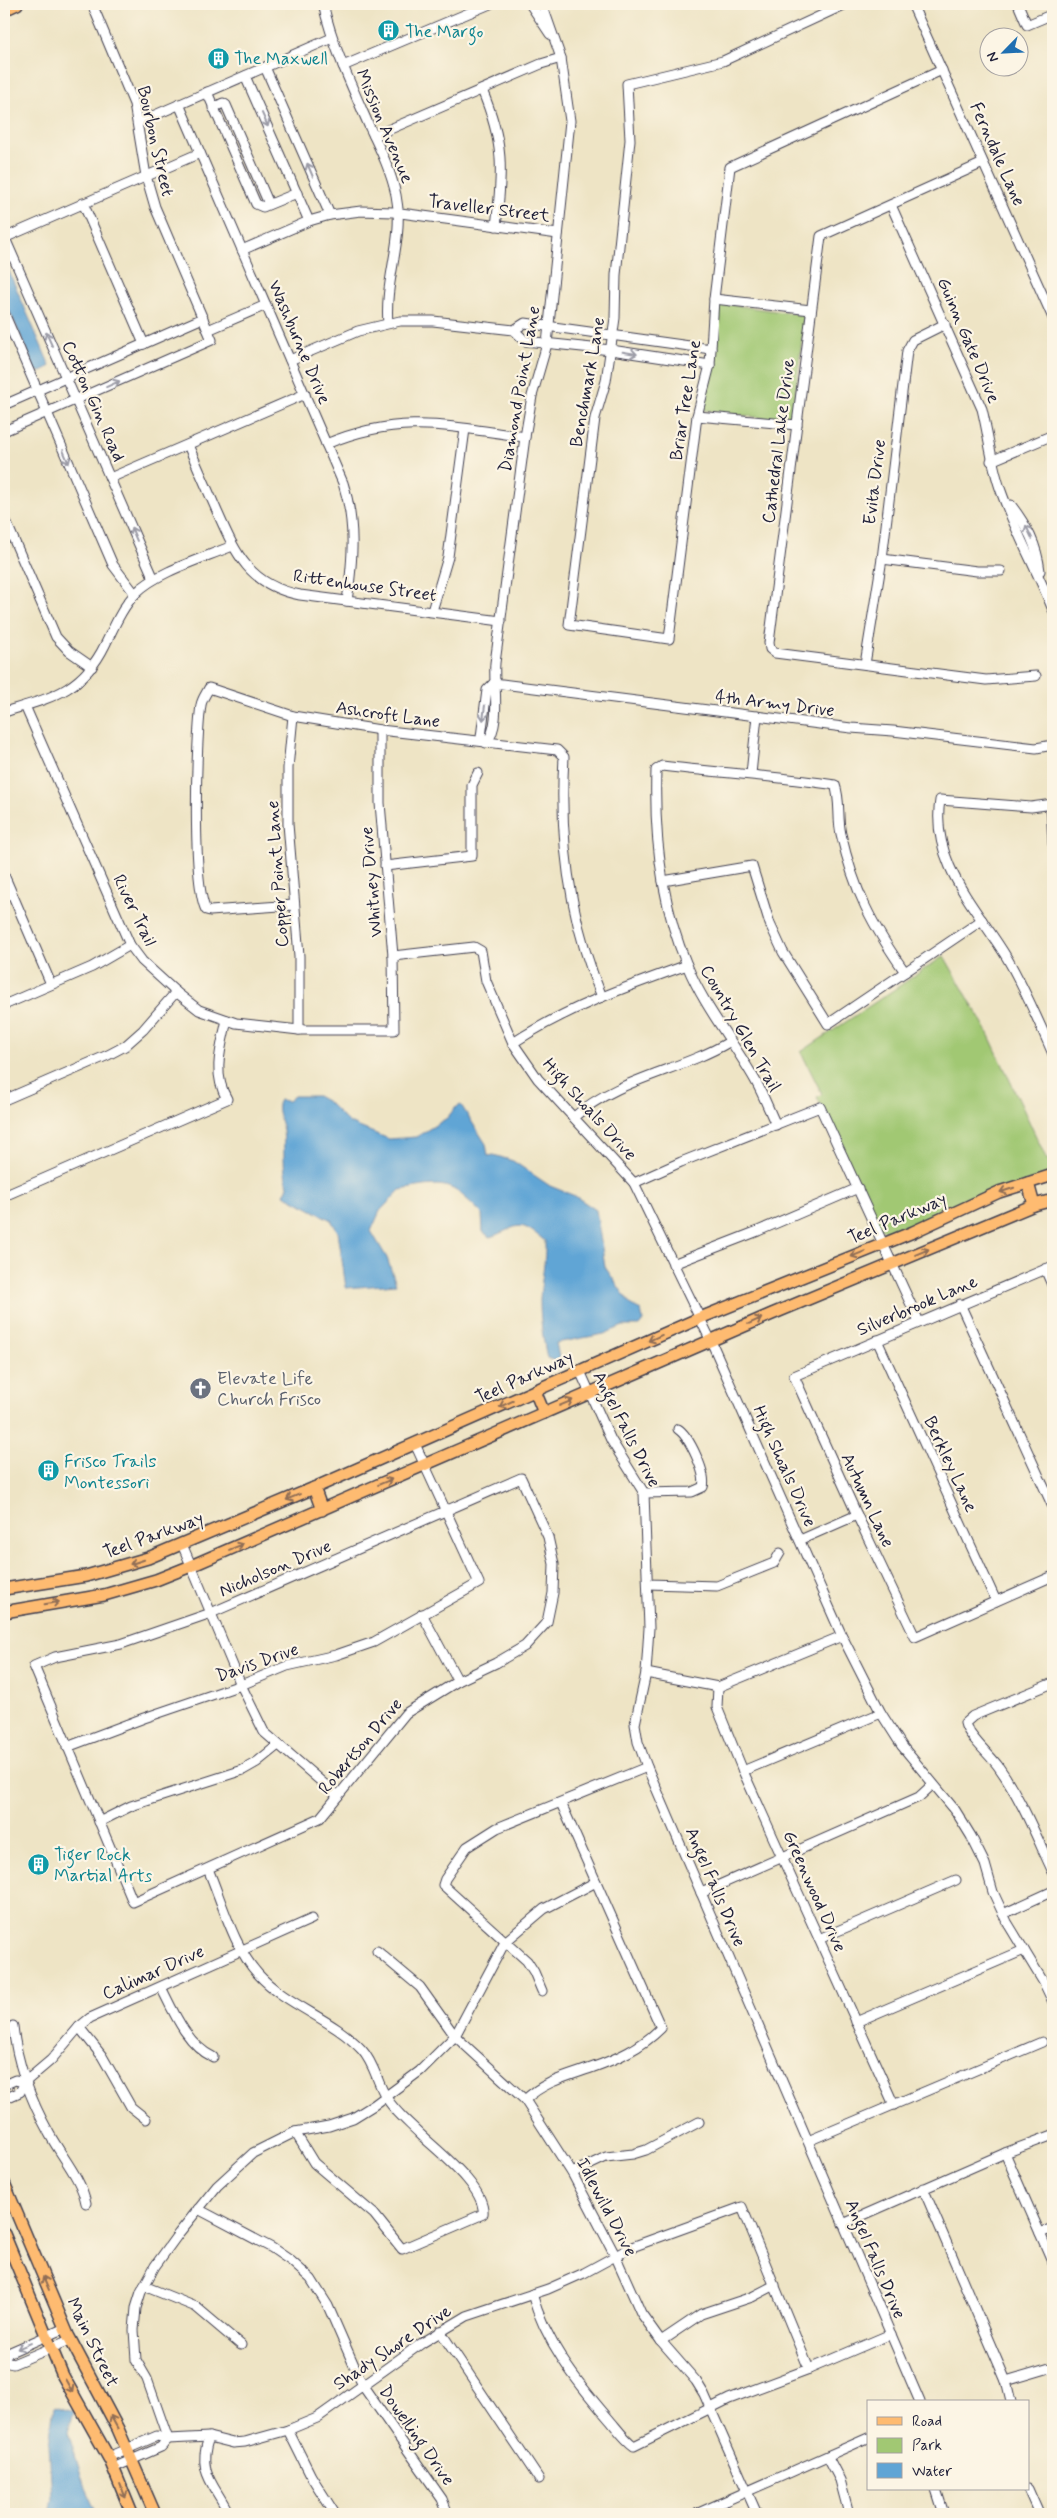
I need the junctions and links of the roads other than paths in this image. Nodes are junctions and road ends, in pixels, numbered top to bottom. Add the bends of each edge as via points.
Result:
1 (17, 4) edge
2 (94, 4) edge
3 (323, 4) edge
4 (490, 4) edge
5 (530, 4) edge
6 (542, 4) edge
7 (846, 4) edge
8 (912, 4) edge
9 (1018, 4) edge
10 (4, 10) edge
11 (1053, 14) edge
12 (332, 38) junction
13 (556, 42) junction
14 (561, 58) junction
15 (343, 66) junction
16 (266, 67) junction
17 (942, 70) junction
18 (245, 76) junction
19 (482, 90) junction
20 (207, 92) junction
21 (179, 104) junction
22 (139, 122) junction
23 (374, 136) junction
24 (200, 153) junction
25 (983, 162) junction
26 (146, 176) junction
27 (297, 193) junction
28 (83, 203) junction
29 (891, 205) junction
30 (398, 213) junction
31 (330, 215) junction
32 (310, 221) junction
33 (496, 226) junction
34 (558, 234) junction
35 (4, 237) edge
36 (242, 250) junction
37 (714, 299) junction
38 (266, 305) junction
39 (811, 310) junction
40 (4, 313) edge
41 (202, 318) junction
42 (1053, 318) edge
43 (388, 323) junction
44 (945, 324) junction
45 (549, 327) junction
46 (208, 330) junction
47 (514, 330) junction
48 (612, 336) junction
49 (144, 344) junction
50 (547, 344) junction
51 (711, 349) junction
52 (611, 350) junction
53 (290, 360) junction
54 (710, 365) junction
55 (66, 378) junction
56 (38, 391) junction
57 (305, 394) junction
58 (76, 400) junction
59 (4, 405) edge
60 (47, 412) junction
61 (697, 416) junction
62 (797, 426) junction
63 (465, 429) junction
64 (4, 431) edge
65 (1053, 436) edge
66 (524, 437) junction
67 (326, 444) junction
68 (188, 445) junction
69 (992, 461) junction
70 (110, 478) junction
71 (4, 517) edge
72 (8, 540) edge
73 (232, 546) junction
74 (882, 559) junction
75 (1001, 570) dead end
76 (154, 579) junction
77 (135, 594) junction
78 (347, 600) junction
79 (1053, 610) edge
80 (432, 611) junction
81 (500, 621) junction
82 (669, 639) joint
83 (865, 664) junction
84 (92, 667) junction
85 (1036, 676) dead end
86 (494, 683) junction
87 (25, 706) junction
88 (4, 712) edge
89 (293, 716) junction
90 (757, 716) junction
91 (380, 730) junction
92 (486, 743) junction
93 (1053, 745) edge
94 (478, 773) dead end
95 (751, 774) junction
96 (1052, 804) edge
97 (1053, 844) edge
98 (385, 866) junction
99 (4, 875) edge
100 (663, 881) junction
101 (294, 905) junction
102 (982, 920) junction
103 (130, 945) junction
104 (394, 956) junction
105 (687, 965) junction
106 (904, 972) junction
107 (51, 984) junction
108 (176, 992) junction
109 (602, 996) junction
110 (4, 1005) edge
111 (227, 1020) junction
112 (299, 1030) junction
113 (394, 1030) joint
114 (513, 1042) junction
115 (729, 1042) junction
116 (1053, 1054) edge
117 (4, 1100) edge
118 (574, 1117) junction
119 (776, 1125) junction
120 (1053, 1175) edge
121 (1028, 1183) junction
122 (634, 1184) junction
123 (858, 1188) junction
124 (4, 1196) edge
125 (1053, 1200) edge
126 (1034, 1205) junction
127 (884, 1244) junction
128 (673, 1264) junction
129 (893, 1264) junction
130 (1049, 1267) edge
131 (1053, 1287) edge
132 (960, 1304) junction
133 (700, 1318) junction
134 (919, 1322) junction
135 (711, 1340) junction
136 (877, 1340) junction
137 (580, 1372) junction
138 (794, 1376) joint
139 (535, 1391) junction
140 (590, 1393) junction
141 (544, 1413) junction
142 (678, 1429) dead end
143 (415, 1444) junction
144 (424, 1465) junction
145 (521, 1478) joint
146 (314, 1488) junction
147 (644, 1493) junction
148 (1053, 1507) edge
149 (322, 1510) junction
150 (447, 1512) junction
151 (857, 1515) junction
152 (800, 1540) junction
153 (182, 1544) junction
154 (780, 1553) dead end
155 (192, 1566) junction
156 (1053, 1576) edge
157 (648, 1584) junction
158 (22, 1585) junction
159 (4, 1589) edge
160 (996, 1601) junction
161 (28, 1607) junction
162 (4, 1612) edge
163 (210, 1614) junction
164 (422, 1614) junction
165 (842, 1636) junction
166 (646, 1673) junction
167 (458, 1681) junction
168 (1053, 1683) edge
169 (241, 1685) junction
170 (718, 1687) junction
171 (881, 1713) junction
172 (278, 1745) junction
173 (67, 1747) junction
174 (646, 1767) junction
175 (743, 1771) junction
176 (932, 1785) junction
177 (338, 1796) junction
178 (561, 1803) junction
179 (99, 1822) junction
180 (782, 1856) junction
181 (208, 1868) junction
182 (1053, 1872) edge
183 (956, 1880) dead end
184 (596, 1882) junction
185 (1053, 1891) edge
186 (701, 1893) junction
187 (1003, 1914) junction
188 (312, 1919) dead end
189 (819, 1939) junction
190 (505, 1942) junction
191 (241, 1950) junction
192 (377, 1950) dead end
193 (1024, 1950) junction
194 (160, 1987) junction
195 (542, 1991) dead end
196 (1053, 2002) edge
197 (856, 2022) junction
198 (13, 2026) dead end
199 (79, 2027) junction
200 (455, 2036) junction
201 (1042, 2042) dead end
202 (214, 2058) dead end
203 (25, 2082) junction
204 (4, 2085) edge
205 (386, 2097) junction
206 (4, 2099) edge
207 (525, 2100) junction
208 (894, 2105) junction
209 (146, 2119) dead end
210 (699, 2122) dead end
211 (295, 2132) junction
212 (1053, 2135) edge
213 (808, 2141) junction
214 (1005, 2153) junction
215 (572, 2173) junction
216 (4, 2183) edge
217 (923, 2188) junction
218 (86, 2203) dead end
219 (198, 2209) junction
220 (843, 2224) junction
221 (1053, 2228) edge
222 (1040, 2233) junction
223 (4, 2234) edge
224 (615, 2255) junction
225 (1053, 2263) edge
226 (775, 2284) junction
227 (144, 2286) junction
228 (532, 2294) junction
229 (65, 2328) junction
230 (440, 2331) junction
231 (891, 2334) junction
232 (47, 2336) junction
233 (70, 2340) junction
234 (661, 2341) junction
235 (240, 2344) dead end
236 (52, 2348) junction
237 (4, 2361) edge
238 (1053, 2367) edge
239 (809, 2369) junction
240 (1006, 2380) junction
241 (363, 2386) junction
242 (919, 2400) edge
243 (1011, 2400) edge
244 (710, 2410) junction
245 (288, 2430) junction
246 (209, 2437) junction
247 (867, 2438) edge
248 (168, 2439) junction
249 (127, 2448) junction
250 (108, 2457) junction
251 (828, 2457) junction
252 (132, 2460) junction
253 (113, 2468) junction
254 (539, 2479) dead end
255 (936, 2490) edge
256 (1028, 2490) edge
257 (748, 2492) junction
258 (132, 2514) edge
259 (155, 2514) edge
260 (229, 2514) edge
261 (335, 2514) edge
262 (448, 2514) edge
263 (696, 2514) edge
264 (757, 2514) edge
265 (849, 2514) edge
266 (944, 2514) edge
267 (1039, 2514) edge

1 - 10 main road
2 - 22 street, Bourbon Street
3 - 12 street, Mission Avenue
4 - 15 street
5 - 13 street, Diamond Point Lane
6 - 13 street, Diamond Point Lane
7 - 48 street, Benchmark Lane via 722,61 628,84 630,140
8 - 17 street, Ferndale Lane
9 - 11 street via 1027,25
12 - 15 street, Mission Avenue
12 - 16 street
13 - 14 street, Diamond Point Lane
14 - 19 street
14 - 34 street, Diamond Point Lane via 570,121
15 - 23 street, Mission Avenue
16 - 18 street
31 -> 16 street
17 - 25 street, Ferndale Lane
17 - 37 street, Briar Tree Lane via 730,167
18 - 20 street
18 -> 27 street
19 - 23 street
19 - 33 street via 501,149 502,180
20 - 21 street
20 - 27 street via 256,204 263,207
21 - 22 street
21 - 24 street, Washburne Drive
22 - 26 street, Bourbon Street
23 - 30 street, Mission Avenue via 392,179
24 - 26 street
24 - 36 street, Washburne Drive
25 - 29 street
25 - 42 street, Ferndale Lane
26 - 28 street
26 - 41 street, Bourbon Street via 157,212
27 - 32 street
28 - 35 street
28 - 49 street
29 - 39 street, Cathedral Lake Drive via 821,236
29 - 44 street, Guinn Gate Drive
30 - 31 street, Traveller Street via 361,211
30 - 33 street, Traveller Street
30 - 43 street, Mission Avenue
31 - 32 street, Traveller Street
32 - 36 street, Traveller Street
33 - 34 street, Traveller Street
34 - 45 street, Diamond Point Lane
55 -> 35 street, Cotton Gin Road
36 - 38 street, Washburne Drive
37 - 39 street
37 - 51 street, Briar Tree Lane
38 - 46 street
38 - 53 street, Washburne Drive
39 - 62 street, Cathedral Lake Drive
40 - 56 street
41 - 46 street, Bourbon Street
41 - 49 street
43 - 47 street via 433,321
43 - 53 street via 358,331
44 - 69 street, Guinn Gate Drive via 982,409
44 - 74 street, Evita Drive via 913,340 907,351
45 - 47 street via 525,324
45 - 48 street
45 - 50 street, Diamond Point Lane
58 -> 46 street, Bourbon Street via 212,340
47 - 50 street via 525,341
48 - 51 street
48 - 52 street, Benchmark Lane
49 - 55 street
50 - 52 street
50 - 66 street, Diamond Point Lane
51 - 54 street, Briar Tree Lane
52 -> 54 street
52 - 82 street, Benchmark Lane via 595,418 569,625
53 - 57 street, Washburne Drive
54 - 61 street, Briar Tree Lane
55 - 56 street
55 - 58 street, Cotton Gin Road
56 - 59 street
56 - 60 street
57 - 67 street, Washburne Drive
57 - 68 street
58 - 60 street
58 - 70 street, Cotton Gin Road
60 - 64 street
60 -> 77 street via 113,565
61 - 62 street
61 - 82 street, Briar Tree Lane
62 - 83 street, Cathedral Lake Drive via 770,649 775,653
63 - 66 street
63 - 67 street via 392,424
63 - 80 street via 448,557
65 - 69 street
66 - 81 street, Diamond Point Lane
67 - 78 street, Washburne Drive via 342,482 351,518 353,554
68 - 70 street
68 - 73 street, Rittenhouse Street
69 - 79 street, Guinn Gate Drive via 1002,493
76 -> 70 street, Cotton Gin Road
71 - 72 street
72 - 84 street via 56,637
73 - 76 street
73 - 78 street, Rittenhouse Street via 251,571 277,588
74 - 75 street via 977,571
74 - 83 street, Evita Drive
76 - 77 street
77 - 84 street via 122,610
78 - 80 street, Rittenhouse Street
80 - 81 street, Rittenhouse Street
81 - 86 street, Diamond Point Lane
83 - 85 street via 986,680
84 - 87 street via 62,693
86 - 90 street, 4th Army Drive
86 - 92 street, Diamond Point Lane via 487,690 481,737
87 - 88 street
87 - 103 street, River Trail
89 - 91 street, Ashcroft Lane
89 - 101 street, Copper Point Lane via 288,768
89 - 101 street, Ashcroft Lane via 209,688 201,703 197,746 198,849 202,902 206,910
90 - 93 street, 4th Army Drive via 1036,748
90 - 95 street
91 - 92 street, Ashcroft Lane
91 - 98 street, Whitney Drive via 380,804
92 - 109 street, Ashcroft Lane via 557,750 564,757 562,790 566,858 576,918
94 - 98 street via 472,784 472,856
95 - 100 street, Country Glen Trail via 662,766 656,770 655,810
95 - 106 street via 835,785 839,828 849,870 863,906
96 - 97 street
96 - 102 street via 1031,807 940,800 938,814 951,870 960,890
98 - 104 street, Whitney Drive
99 - 107 street
100 - 105 street, Country Glen Trail via 671,920
100 - 106 street via 752,866 770,924 783,952 828,1024
101 - 112 street, Copper Point Lane via 299,956
102 - 106 street
102 - 116 street via 1007,958
103 - 107 street via 92,967
103 - 108 street, River Trail via 142,961
104 - 113 street, Whitney Drive
104 - 114 street, High Shoals Drive via 474,947 481,951 486,981
105 - 109 street
105 - 115 street, Country Glen Trail
107 - 110 street
108 - 111 street, River Trail via 199,1010
108 - 117 street via 125,1046
109 - 114 street via 547,1021
111 - 112 street, River Trail via 264,1028
111 - 124 street via 218,1068 220,1088 227,1099
112 - 113 street, River Trail
114 - 118 street, High Shoals Drive via 538,1079
115 - 118 street via 709,1054 599,1098
115 - 119 street, Country Glen Trail via 755,1080
118 - 122 street, High Shoals Drive
119 - 122 street
119 - 123 street via 820,1107
120 - 121 main road, Teel Parkway
121 - 126 main road
121 -> 127 main road, Teel Parkway via 999,1192
122 - 128 street, High Shoals Drive
123 - 127 street
123 - 128 street
125 - 126 main road
129 -> 126 main road
127 - 129 street
127 -> 133 main road, Teel Parkway
128 - 133 street, High Shoals Drive
129 - 134 street
135 -> 129 main road
130 - 131 street
130 - 132 street, Silverbrook Lane
132 - 134 street, Silverbrook Lane
132 - 148 street
133 - 135 street, High Shoals Drive
133 -> 137 main road, Teel Parkway
134 - 136 street, Silverbrook Lane
135 - 140 main road
135 - 152 street, High Shoals Drive
136 - 138 street, Silverbrook Lane
136 - 160 street, Berkley Lane
137 - 139 main road, Teel Parkway
137 - 140 street, Angel Falls Drive
138 - 151 street, Autumn Lane
139 - 141 main road
139 -> 143 main road, Teel Parkway
141 -> 140 main road
140 - 147 street, Angel Falls Drive via 611,1440
141 - 144 main road
142 - 147 street via 686,1434 704,1477 703,1488 692,1492
143 - 144 street
143 - 146 main road, Teel Parkway
149 -> 144 main road
144 - 150 street
145 - 150 street, Nicholson Drive
145 - 167 street, Robertson Drive via 548,1536 554,1564 553,1593 546,1622 525,1646
146 - 149 main road
146 -> 153 main road, Teel Parkway
147 - 157 street, Angel Falls Drive
155 -> 149 main road
150 - 163 street, Nicholson Drive
150 - 164 street, Davis Drive via 479,1583
151 - 152 street
151 - 160 street, Autumn Lane via 914,1637
152 - 165 street, High Shoals Drive
153 - 155 street
153 -> 158 main road, Teel Parkway via 118,1568
154 - 157 street via 774,1564 716,1586
161 -> 155 main road via 104,1595
155 - 163 street
156 - 160 street
157 - 166 street, Angel Falls Drive
158 - 159 main road, Teel Parkway
158 - 161 main road
161 - 162 main road
163 - 169 street
163 - 173 street, Nicholson Drive via 121,1644 55,1657 34,1666
164 - 167 street
164 - 169 street, Davis Drive via 374,1642 287,1666
165 - 170 street
165 - 171 street, High Shoals Drive
166 - 170 street
166 - 174 street, Angel Falls Drive via 635,1724
167 - 177 street, Robertson Drive via 406,1712
168 - 182 street via 966,1720 968,1730 1013,1790
169 - 172 street via 264,1732
169 - 173 street, Davis Drive
170 - 175 street, Greenwood Drive via 717,1708
171 - 175 street
171 - 176 street, High Shoals Drive
172 - 177 street
172 - 179 street via 243,1770 131,1806
173 - 179 street
174 - 178 street
174 - 186 street, Angel Falls Drive
175 - 180 street, Greenwood Drive
176 - 180 street via 919,1797
176 - 187 street, High Shoals Drive via 955,1810 971,1836
177 - 181 street, Robertson Drive via 320,1818
178 - 184 street
178 - 190 street via 497,1828 467,1847 445,1879 443,1885
179 - 181 street, Robertson Drive via 133,1902
180 - 186 street
180 - 189 street, Greenwood Drive
181 - 191 street
183 - 189 street
184 - 190 street via 544,1909
184 - 207 street via 661,2028 624,2055 558,2079
185 - 187 street
186 - 213 street, Angel Falls Drive
187 - 193 street, High Shoals Drive
188 - 191 street, Calimar Drive
189 - 197 street, Greenwood Drive
190 - 195 street via 527,1961
190 - 200 street
191 - 194 street, Calimar Drive
191 - 205 street via 273,1988 363,2050
192 - 200 street, Idlewild Drive via 420,1987
193 - 196 street, High Shoals Drive
193 - 197 street
194 - 199 street, Calimar Drive
194 - 202 street via 186,2032 202,2051
197 - 208 street, Greenwood Drive
198 - 203 street via 16,2054
199 - 203 street, Calimar Drive via 51,2060
199 - 209 street via 102,2056 131,2107
200 - 205 street via 420,2071
200 - 207 street, Idlewild Drive
201 - 208 street
203 - 204 street via 15,2080
203 - 206 street, Calimar Drive via 20,2092
203 - 218 street via 50,2135 84,2190
205 - 211 street via 338,2124
205 - 211 street via 405,2120 458,2167 482,2204 483,2214 402,2249 374,2214 314,2163
207 - 215 street, Idlewild Drive
208 - 213 street
210 - 215 street via 646,2150 606,2157
211 - 219 street via 253,2153 217,2186
212 - 214 street
213 - 220 street, Angel Falls Drive
214 - 217 street
214 - 222 street
215 - 224 street, Idlewild Drive
229 -> 216 main road, Main Street
217 - 220 street
217 - 240 street
219 - 227 street via 154,2266
219 - 241 street, Dowelling Drive via 272,2248 311,2279 328,2306
220 - 231 street, Angel Falls Drive
221 - 222 street
222 - 225 street
223 - 232 main road
224 - 226 street, Shady Shore Drive via 742,2207
224 - 228 street, Shady Shore Drive via 584,2273
224 - 234 street, Idlewild Drive via 641,2313
226 - 234 street via 752,2297 701,2314
226 - 239 street
227 - 235 street via 196,2307
227 - 248 street via 136,2308 134,2352
228 - 230 street, Shady Shore Drive via 467,2316
228 - 244 street via 548,2334 567,2365 634,2446
229 - 232 street
229 - 233 main road, Main Street
230 - 241 street, Shady Shore Drive
230 - 254 street
231 - 239 street
231 - 242 street, Angel Falls Drive
232 - 236 main road
232 -> 237 street via 8,2353
233 - 236 street
249 -> 233 main road, Main Street
234 - 244 street, Idlewild Drive via 696,2381
236 - 237 street via 13,2364
236 -> 250 main road via 63,2376
238 - 240 street
239 - 244 street
240 - 243 street
241 - 245 street, Shady Shore Drive via 317,2418
241 - 262 street, Dowelling Drive via 442,2499
244 - 257 street, Idlewild Drive
245 - 246 street, Shady Shore Drive via 245,2442 233,2443
245 - 261 street
246 - 248 street, Shady Shore Drive
246 - 260 street via 204,2450 205,2472
247 - 251 street
248 - 249 street, Shady Shore Drive via 157,2436
248 - 252 street via 161,2447
249 - 250 street, Shady Shore Drive
249 - 252 main road, Main Street
250 - 253 main road
251 - 257 street
251 - 265 street via 840,2480
252 - 253 street
252 - 259 main road, Main Street
253 -> 258 main road
255 - 266 street
256 - 267 street
257 - 263 street
257 - 264 street, Idlewild Drive

